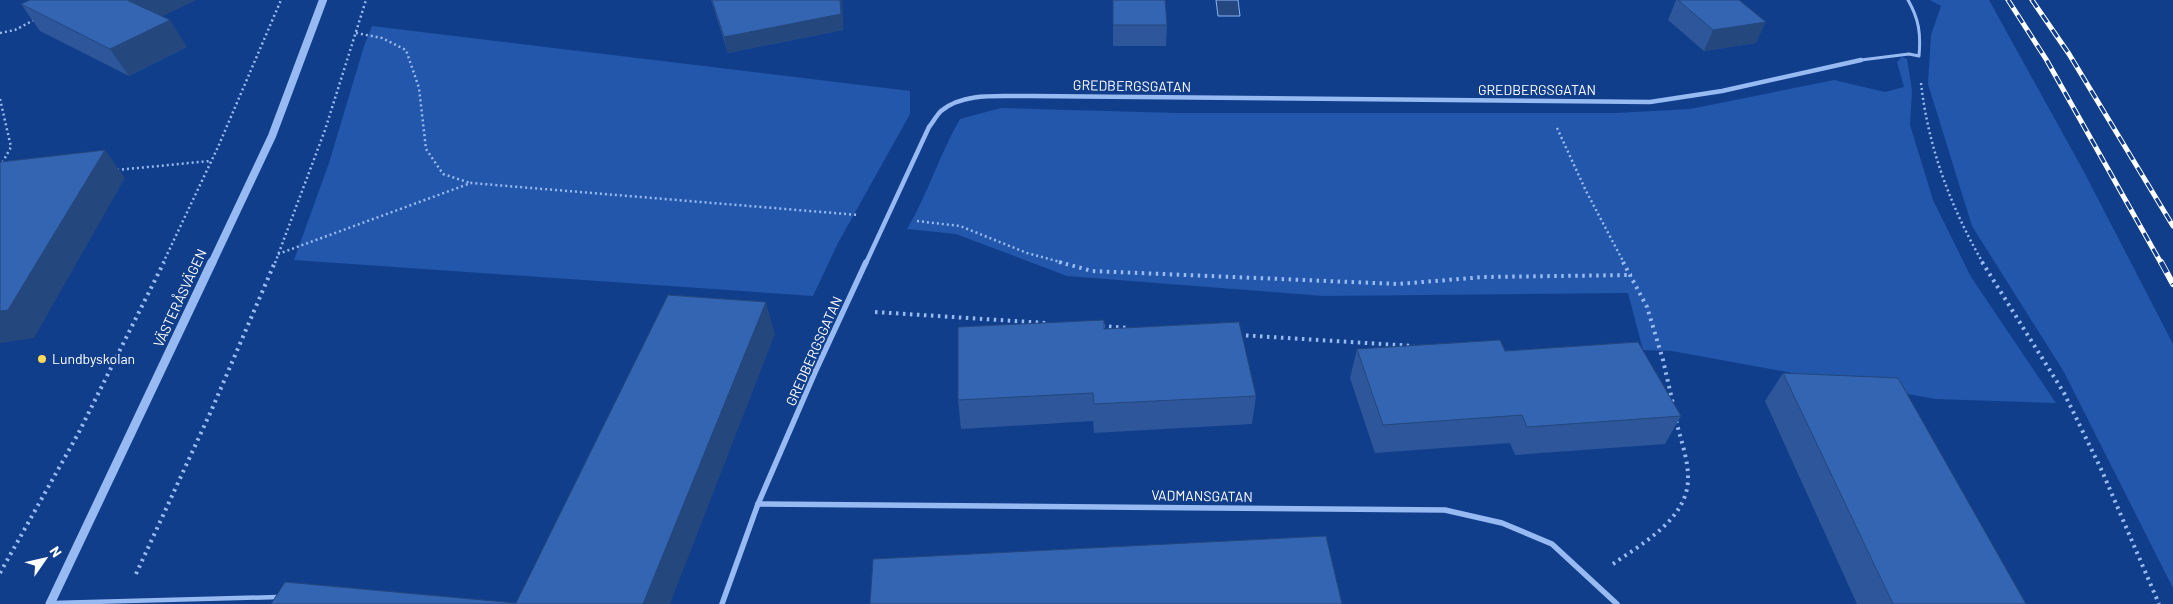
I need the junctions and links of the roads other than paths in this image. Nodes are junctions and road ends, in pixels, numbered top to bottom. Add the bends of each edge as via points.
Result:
1 (323, 0) edge
2 (1908, 0) edge
3 (1862, 60) joint
4 (758, 504) junction
5 (280, 597) edge
6 (50, 603) edge
7 (722, 604) edge
8 (1617, 604) edge

1 - 6 street, VÄSTERÅSVÄGEN via 272,136
2 - 3 lane via 1921,25 1919,56 1909,54
3 - 4 street, GREDBERGSGATAN via 1722,91 1650,102 1032,96 981,97 958,103 942,110 929,127
4 - 7 street, GREDBERGSGATAN
4 - 8 street, VADMANSGATAN via 1445,510 1502,523 1552,544
5 - 6 lane

